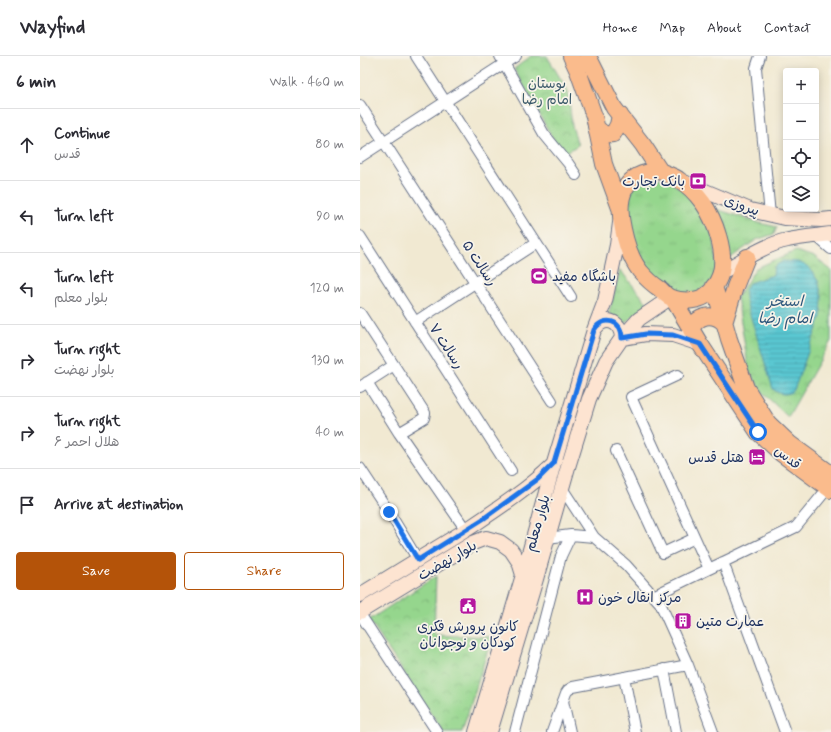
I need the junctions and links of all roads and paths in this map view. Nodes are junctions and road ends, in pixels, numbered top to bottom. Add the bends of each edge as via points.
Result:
1 (416, 56) edge
2 (516, 56) edge
3 (571, 56) edge
4 (588, 56) edge
5 (760, 56) edge
6 (502, 60) edge
7 (446, 102) junction
8 (360, 105) edge
9 (620, 115) junction
10 (596, 127) junction
11 (384, 142) junction
12 (360, 157) edge
13 (660, 171) junction
14 (576, 175) dead end
15 (679, 179) junction
16 (620, 214) junction
17 (770, 215) junction
18 (831, 218) edge
19 (831, 234) edge
20 (360, 236) edge
21 (816, 236) junction
22 (536, 243) junction
23 (831, 249) edge
24 (747, 257) junction
25 (722, 272) junction
26 (476, 282) junction
27 (714, 286) junction
28 (571, 297) dead end
29 (671, 298) junction
30 (360, 313) edge
31 (415, 322) junction
32 (724, 323) junction
33 (594, 330) junction
34 (691, 330) junction
35 (622, 338) junction
36 (700, 344) junction
37 (394, 365) junction
38 (678, 375) dead end
39 (363, 384) edge
40 (552, 400) dead end
41 (399, 433) junction
42 (616, 451) dead end
43 (554, 463) junction
44 (360, 468) edge
45 (511, 471) dead end
46 (830, 484) edge
47 (562, 488) junction
48 (483, 519) junction
49 (466, 530) junction
50 (571, 535) junction
51 (594, 536) junction
52 (486, 538) junction
53 (547, 538) junction
54 (695, 538) junction
55 (418, 560) junction
56 (723, 562) junction
57 (709, 569) junction
58 (522, 575) junction
59 (360, 595) edge
60 (654, 596) junction
61 (360, 613) edge
62 (688, 665) junction
63 (664, 669) junction
64 (624, 677) junction
65 (563, 701) junction
66 (491, 730) edge
67 (437, 732) edge
68 (476, 732) edge
69 (515, 732) edge
70 (552, 732) edge
71 (570, 732) edge
72 (635, 732) edge
73 (676, 732) edge
74 (713, 732) edge
75 (785, 732) edge

1 - 7 street
2 - 6 street
3 - 10 main road
4 - 9 main road
5 - 17 street via 756,68
6 - 7 street
6 - 14 street via 544,134
7 - 11 street
7 - 22 street
8 - 11 street, رسالت ۵
9 - 10 main road via 613,134 602,132
9 - 13 main road
10 - 16 main road via 604,164
11 - 12 street
11 - 26 street, رسالت ۵
13 - 15 main road
13 - 16 main road via 638,175 630,182 624,191
15 - 17 main road, پیروزی via 750,210
15 - 25 main road via 703,203 711,216 721,243
16 - 29 main road via 626,245 639,270
16 - 33 main road, بلوار معلم via 617,246 605,301
17 - 18 main road, پیروزی via 821,220
19 - 21 main road
20 - 31 street, رسالت ۷
21 - 23 street
21 - 24 main road via 770,245
22 - 26 street
22 - 28 street
24 - 25 main road
24 - 32 main road
25 - 27 main road
26 - 31 street
26 - 40 street, رسالت ۵
27 - 29 main road via 704,297 693,300
27 - 32 main road, قدس
29 - 34 main road, قدس
29 - 35 main road, بلوار معلم via 640,319
30 - 37 street
31 - 45 street, رسالت ۷
32 - 34 main road via 709,316 698,320
32 - 46 main road, قدس via 746,388 768,423
33 - 35 main road via 603,322 609,321 619,326
33 - 43 main road, بلوار معلم
34 - 36 main road, قدس
35 - 36 main road via 646,334 673,335
35 - 47 main road, بلوار معلم via 606,361 589,399
36 - 46 main road, قدس via 758,432 782,454
37 - 39 street
37 - 41 street via 426,413 424,418
38 - 54 street via 631,397
39 - 41 street
41 - 49 street
42 - 54 street via 663,553
43 - 48 main road, بلوار نهضت via 538,479
43 - 58 main road, بلوار معلم
44 - 55 street
46 - 56 street via 796,527
47 - 51 street
47 - 53 main road, بلوار معلم
48 - 49 main road, بلوار نهضت
48 - 52 main road via 490,530
49 - 55 main road, بلوار نهضت
50 - 51 street
50 - 53 street
50 - 69 street via 561,556
51 - 60 street
52 - 58 main road, بلوار نهضت via 500,542 511,550 519,562
52 - 61 main road, بلوار نهضت via 473,543
53 - 66 main road, بلوار معلم
54 - 57 street
55 - 59 main road, بلوار نهضت
56 - 57 street
56 - 75 street
57 - 60 street
58 - 68 main road, بلوار معلم
60 - 62 street via 660,603
61 - 67 street
62 - 63 street
62 - 74 street
63 - 64 street
63 - 73 street
64 - 65 street via 573,687 568,690
64 - 72 street
65 - 70 street
65 - 71 street

